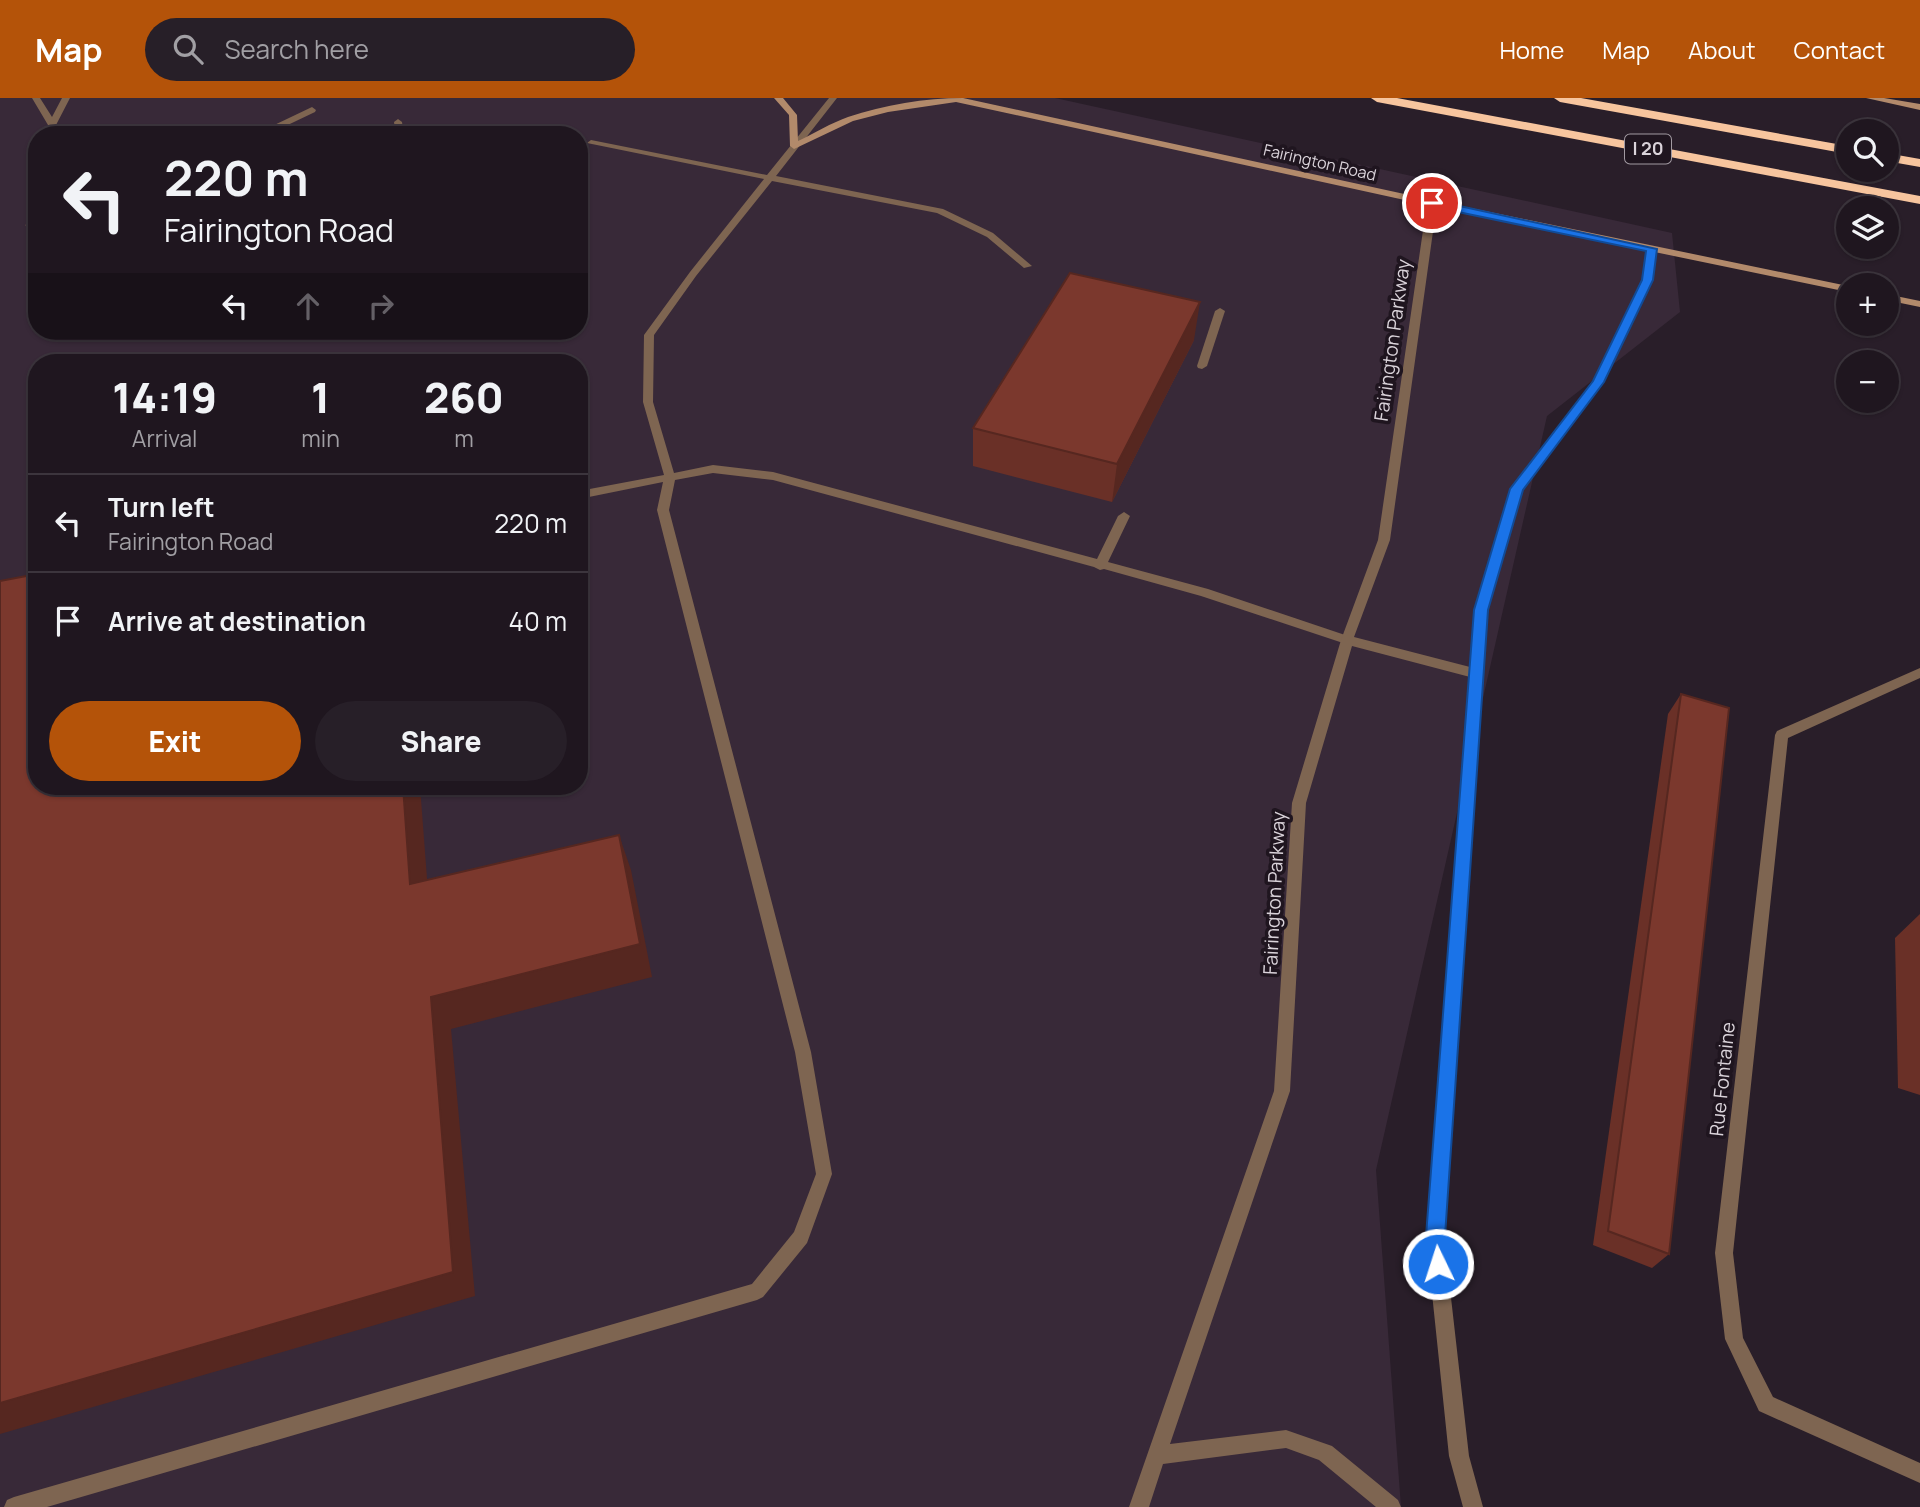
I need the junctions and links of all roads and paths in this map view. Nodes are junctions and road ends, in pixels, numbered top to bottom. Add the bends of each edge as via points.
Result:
1 (36, 98) edge
2 (66, 98) edge
3 (778, 98) edge
4 (833, 98) edge
5 (1377, 98) edge
6 (1560, 98) edge
7 (1870, 98) edge
8 (953, 99) edge
9 (1920, 107) edge
10 (312, 110) dead end
11 (287, 122) junction
12 (398, 122) dead end
13 (278, 126) edge
14 (288, 126) edge
15 (399, 126) edge
16 (591, 143) dead end
17 (794, 146) junction
18 (1836, 148) edge
19 (1899, 159) edge
20 (1920, 163) edge
21 (770, 177) junction
22 (1920, 200) edge
23 (1432, 203) junction
24 (1651, 249) junction
25 (1027, 266) dead end
26 (1836, 287) edge
27 (1899, 300) edge
28 (1920, 304) edge
29 (1220, 311) dead end
30 (1202, 366) dead end
31 (670, 477) junction
32 (588, 493) edge
33 (1124, 516) dead end
34 (1100, 566) junction
35 (1347, 640) junction
36 (1920, 673) edge
37 (1477, 674) junction
38 (1158, 1455) junction
39 (1920, 1473) edge
40 (14, 1507) edge
41 (1139, 1507) edge
42 (1391, 1507) edge
43 (1473, 1507) edge

1 - 2 street via 52,125
3 - 17 street via 793,115
4 - 17 street
5 - 22 highway, I 20
6 - 18 highway, I 20
7 - 9 street
8 - 17 street via 850,119
8 - 23 street, Fairington Road
10 - 11 street
11 - 13 street
11 - 14 street
12 - 15 street
16 - 21 street
17 - 21 street
19 - 20 highway
21 - 25 street via 940,211 990,235
21 - 31 street via 649,335 648,402
23 - 24 street, Fairington Road
23 - 35 street, Fairington Parkway via 1384,540
24 - 26 street, Fairington Road
24 - 37 street via 1648,280 1598,382 1517,489 1481,610
27 - 28 street
29 - 30 street
31 - 32 street
31 - 34 street via 713,469 773,476
31 - 40 street via 663,510 803,1052 824,1174 801,1237 757,1291
33 - 34 street
34 - 35 street via 1204,592
35 - 37 street
35 - 38 street, Fairington Parkway via 1299,803 1282,1091
36 - 39 street, Rue Fontaine via 1782,735 1724,1253 1734,1339 1766,1404
37 - 43 street via 1436,1236 1458,1456
38 - 41 street, Fairington Parkway
38 - 42 street via 1286,1439 1325,1453

